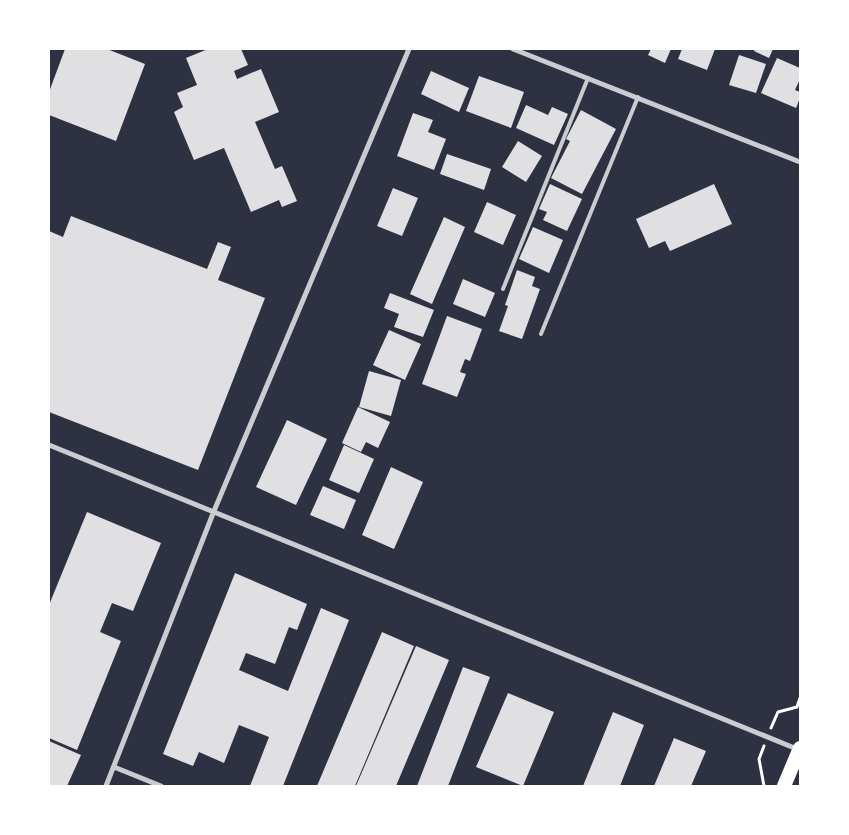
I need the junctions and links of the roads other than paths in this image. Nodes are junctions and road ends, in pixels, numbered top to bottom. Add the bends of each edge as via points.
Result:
1 (409, 49) edge
2 (514, 49) edge
3 (588, 78) junction
4 (638, 98) junction
5 (800, 162) edge
6 (502, 289) dead end
7 (541, 334) dead end
8 (49, 444) edge
9 (214, 511) junction
10 (800, 750) edge
11 (114, 767) junction
12 (106, 786) edge
13 (162, 786) edge
14 (784, 786) edge

1 - 9 street
2 - 3 street
3 - 4 street
3 - 6 lane
4 - 5 street
4 - 7 lane
8 - 9 street
9 - 10 street
9 - 11 street
10 - 14 highway
11 - 12 street
11 - 13 street

